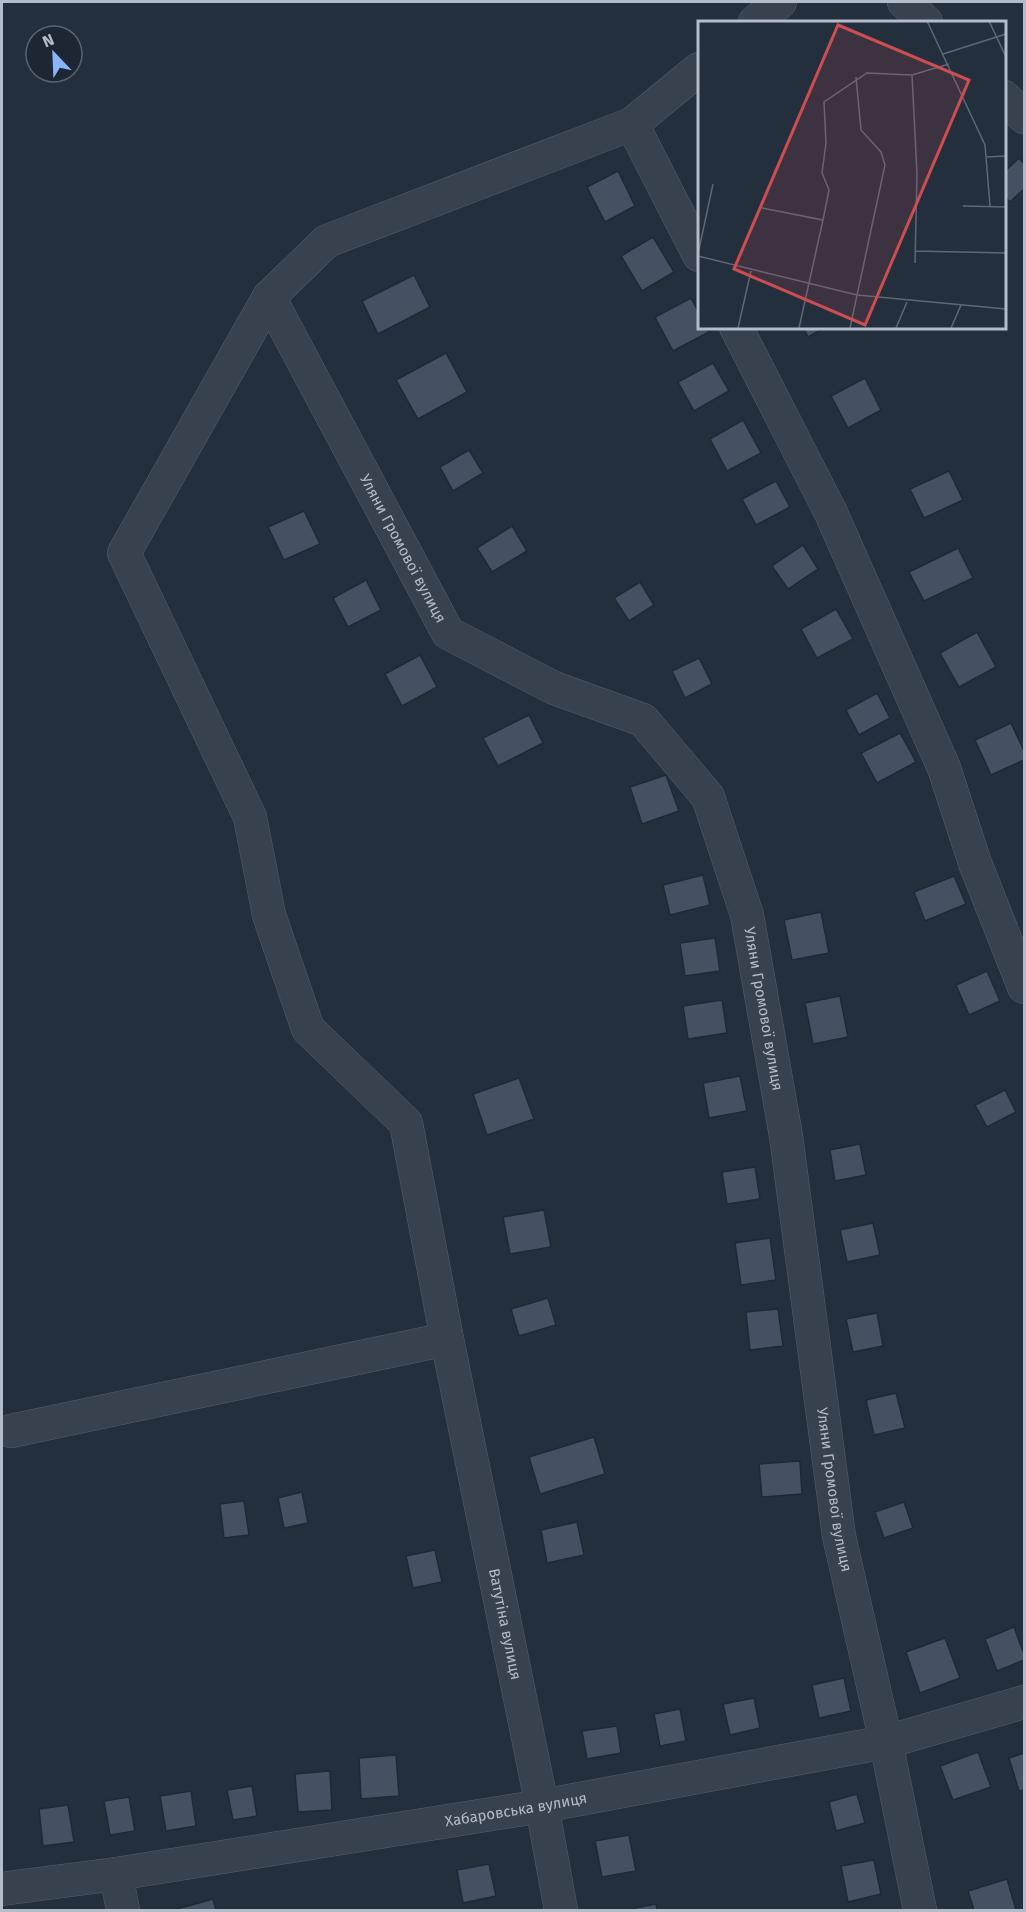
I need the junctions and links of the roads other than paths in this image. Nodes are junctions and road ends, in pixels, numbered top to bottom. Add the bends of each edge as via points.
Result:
1 (780, 2) edge
2 (904, 2) edge
3 (756, 21) edge
4 (925, 21) edge
5 (698, 70) edge
6 (1005, 98) edge
7 (1024, 117) edge
8 (632, 124) junction
9 (698, 253) edge
10 (269, 297) junction
11 (737, 328) edge
12 (1024, 987) edge
13 (447, 1340) junction
14 (12, 1431) dead end
15 (1024, 1702) edge
16 (886, 1742) junction
17 (542, 1806) junction
18 (116, 1874) junction
19 (2, 1889) edge
20 (123, 1911) edge
21 (561, 1911) edge
22 (920, 1911) edge

1 - 3 street
2 - 4 street
5 - 8 street
6 - 7 street
8 - 9 street
8 - 10 street via 327,241
10 - 13 street, Ватутіна вулиця via 124,553 250,817 269,915 308,1029 406,1123
10 - 16 street, Уляни Громової вулиця via 448,633 554,688 643,720 708,797 747,915 786,1136 839,1536
11 - 12 street via 831,513 944,768 975,862
13 - 14 street
13 - 17 street, Ватутіна вулиця
15 - 16 street, Хабаровська вулиця
16 - 17 street, Хабаровська вулиця
16 - 22 street, Уляни Громової вулиця
17 - 18 street, Хабаровська вулиця
17 - 21 street, Ватутіна вулиця
18 - 19 street, Хабаровська вулиця
18 - 20 street

